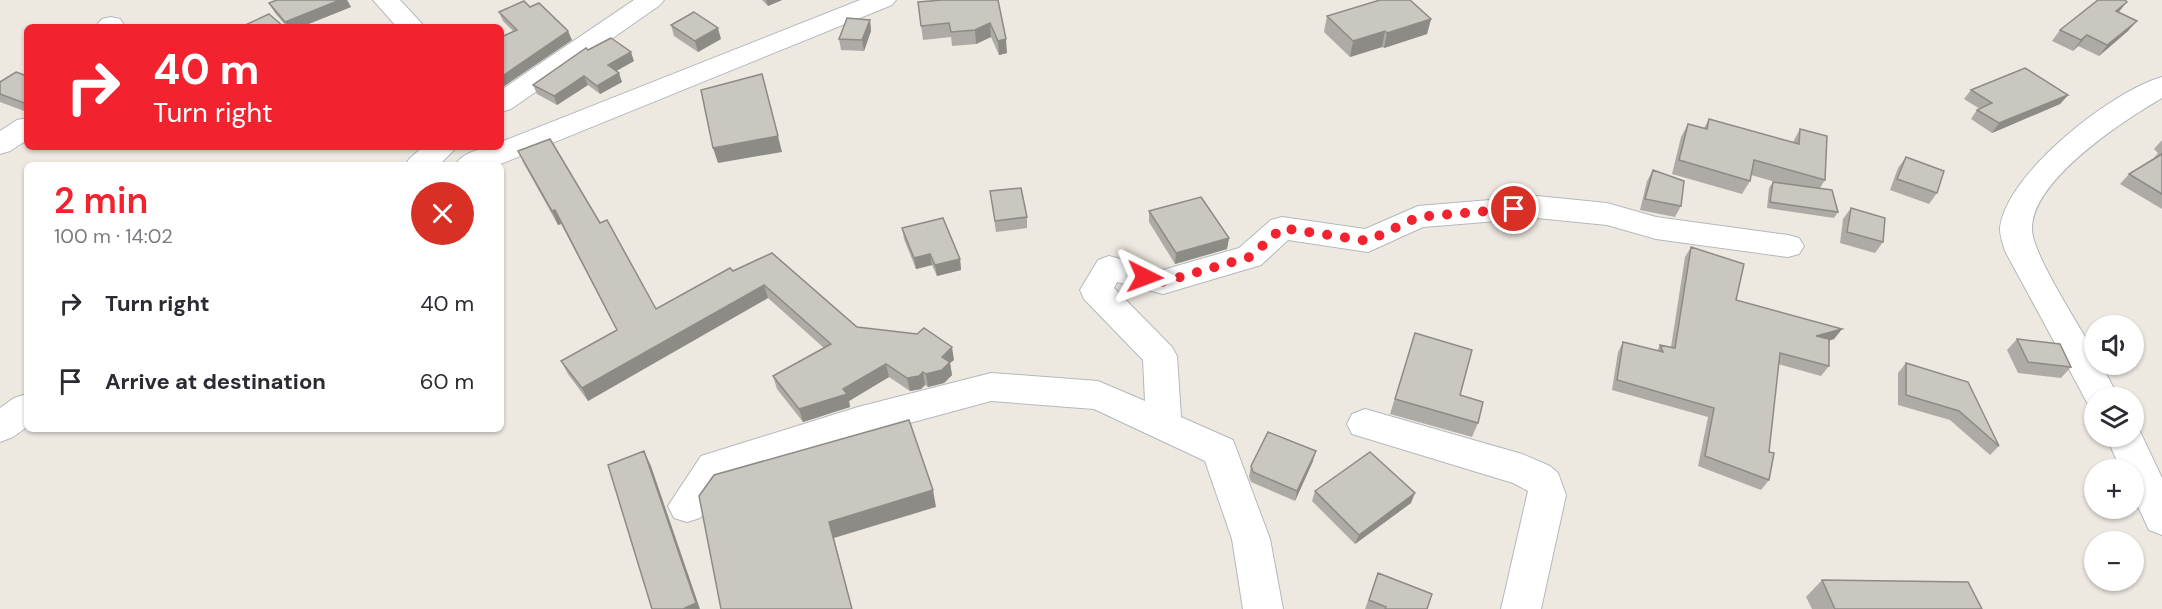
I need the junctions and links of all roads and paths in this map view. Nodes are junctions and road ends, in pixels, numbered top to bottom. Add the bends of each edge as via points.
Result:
1 (387, 0) edge
2 (651, 0) edge
3 (883, 0) edge
4 (409, 24) edge
5 (2162, 86) edge
6 (504, 101) edge
7 (24, 129) edge
8 (0, 144) edge
9 (438, 150) edge
10 (424, 162) edge
11 (478, 162) edge
12 (1788, 246) dead end
13 (2096, 387) edge
14 (24, 410) edge
15 (1365, 424) dead end
16 (1164, 426) junction
17 (0, 427) edge
18 (2129, 447) edge
19 (687, 506) dead end
20 (2162, 518) edge
21 (1263, 609) edge
22 (1521, 609) edge

1 - 4 street
2 - 6 street
3 - 11 street
5 - 13 street via 2069,148 2044,174 2019,212 2016,230 2021,251
7 - 8 street
9 - 10 street
12 - 16 street via 1656,228 1607,214 1537,207 1418,217 1368,241 1282,228 1250,257 1163,282 1109,268 1096,290 1160,356
14 - 17 street
15 - 22 street via 1521,470 1545,484 1546,495
16 - 19 street via 1098,395 992,387 858,422 714,467
16 - 21 street via 1220,451 1251,539
18 - 20 street

